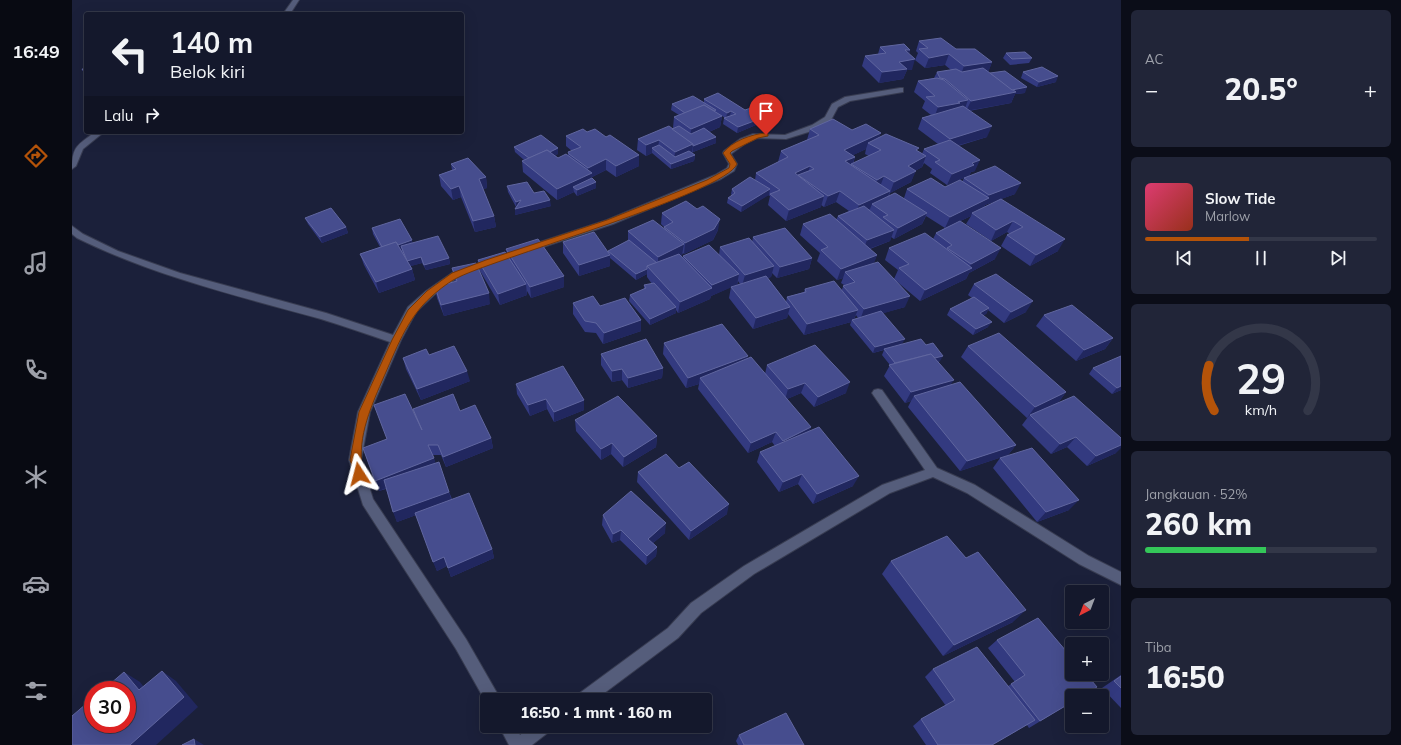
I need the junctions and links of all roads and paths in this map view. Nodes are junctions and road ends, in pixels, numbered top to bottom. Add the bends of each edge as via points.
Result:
1 (296, 0) edge
2 (288, 12) edge
3 (900, 90) dead end
4 (97, 134) edge
5 (72, 166) edge
6 (72, 229) edge
7 (519, 252) edge
8 (504, 257) edge
9 (396, 340) junction
10 (878, 393) dead end
11 (933, 472) junction
12 (1121, 579) edge
13 (489, 693) edge
14 (592, 693) edge
15 (511, 733) edge
16 (535, 733) edge
17 (518, 745) edge

1 - 2 street
3 - 7 street via 848,99 835,106 828,118 815,127 786,137 756,136 743,141 727,153 733,164 732,169 718,177 610,222
4 - 5 street via 79,148
6 - 9 street via 80,236 115,253 177,275 326,317
8 - 9 street via 455,275 430,293 412,310
9 - 13 street via 364,412 355,460 367,501 461,644
10 - 11 street
11 - 12 street via 971,489 1084,560
11 - 14 street via 886,489 749,570 696,608 674,633
15 - 17 street
16 - 17 street

